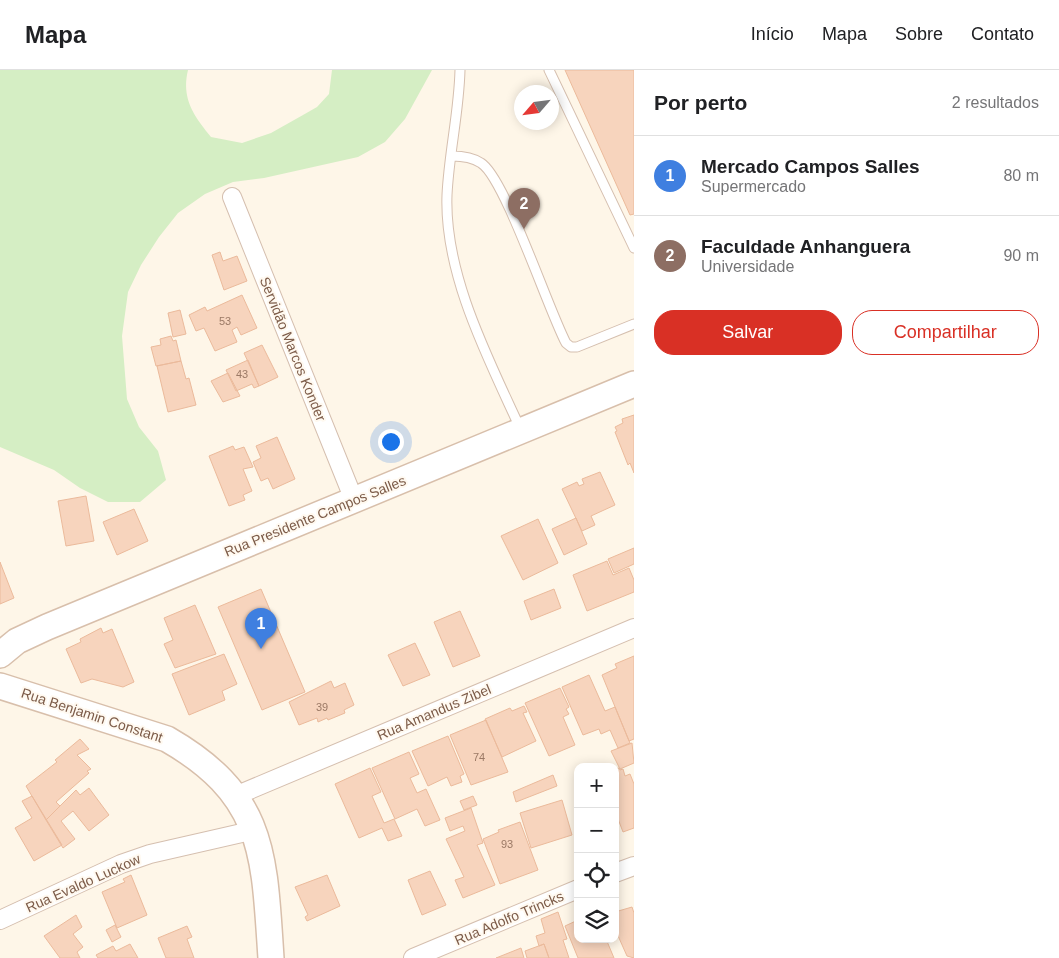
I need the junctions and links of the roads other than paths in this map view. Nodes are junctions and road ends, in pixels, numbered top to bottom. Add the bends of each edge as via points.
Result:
1 (460, 70) edge
2 (549, 70) edge
3 (452, 156) junction
4 (232, 198) dead end
5 (634, 248) edge
6 (634, 324) edge
7 (634, 384) edge
8 (521, 431) junction
9 (354, 500) junction
10 (634, 628) edge
11 (0, 655) edge
12 (0, 686) edge
13 (234, 796) junction
14 (255, 830) junction
15 (634, 866) edge
16 (619, 872) edge
17 (574, 891) edge
18 (0, 920) edge
19 (271, 958) edge
20 (413, 958) edge

1 - 3 lane
2 - 5 lane
3 - 6 lane via 467,156 482,163 490,172 507,204 566,343 577,347
3 - 8 lane via 447,196 458,275 475,330
4 - 9 street, Servidão Marcos Konder
7 - 8 main road, Rua Presidente Campos Salles
8 - 9 main road, Rua Presidente Campos Salles
9 - 11 main road, Rua Presidente Campos Salles via 46,627 17,641
10 - 13 street, Rua Amandus Zibel
12 - 13 main road, Rua Benjamin Constant via 167,739 212,770
13 - 14 main road, Rua Benjamin Constant
14 - 18 street, Rua Evaldo Luckow via 150,854 121,864
14 - 19 main road, Rua Benjamin Constant via 263,857
15 - 16 street
17 - 20 street, Rua Adolfo Trincks

